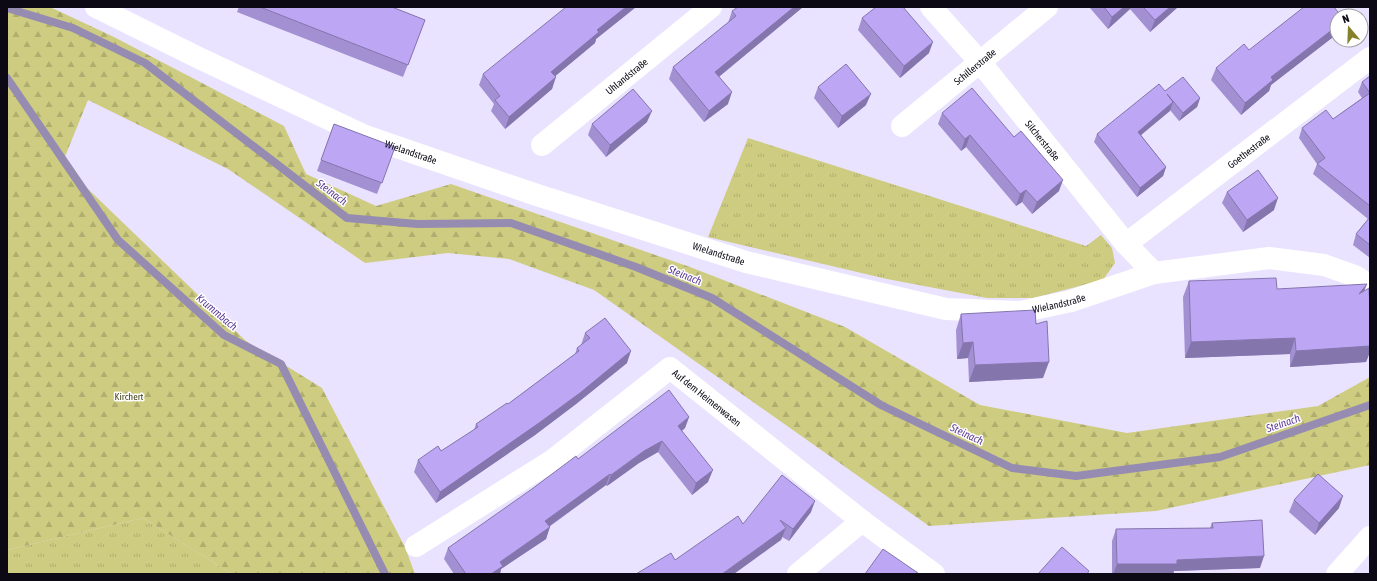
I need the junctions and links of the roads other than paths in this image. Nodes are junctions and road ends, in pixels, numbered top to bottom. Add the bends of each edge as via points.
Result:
1 (96, 7) edge
2 (711, 7) edge
3 (931, 7) edge
4 (1047, 7) edge
5 (1370, 58) edge
6 (980, 62) junction
7 (902, 126) dead end
8 (542, 145) dead end
9 (1126, 244) junction
10 (1154, 273) junction
11 (1370, 286) edge
12 (862, 522) junction
13 (1370, 537) edge
14 (416, 546) dead end
15 (798, 574) edge
16 (934, 574) edge
17 (1337, 574) edge

1 - 10 street, Wielandstraße via 365,136 534,194 746,262 946,309 1020,312 1071,301
2 - 8 street, Uhlandstraße
3 - 6 street, Silcherstraße
4 - 6 street, Schillerstraße
5 - 9 street, Goethestraße
6 - 7 street, Schillerstraße
6 - 9 street, Silcherstraße
9 - 10 street, Silcherstraße
10 - 11 street, Wielandstraße via 1268,258 1324,265 1355,276
12 - 14 street, Auf dem Heimenwasen via 670,368 553,460
12 - 15 street
12 - 16 street, Auf dem Heimenwasen
13 - 17 street

